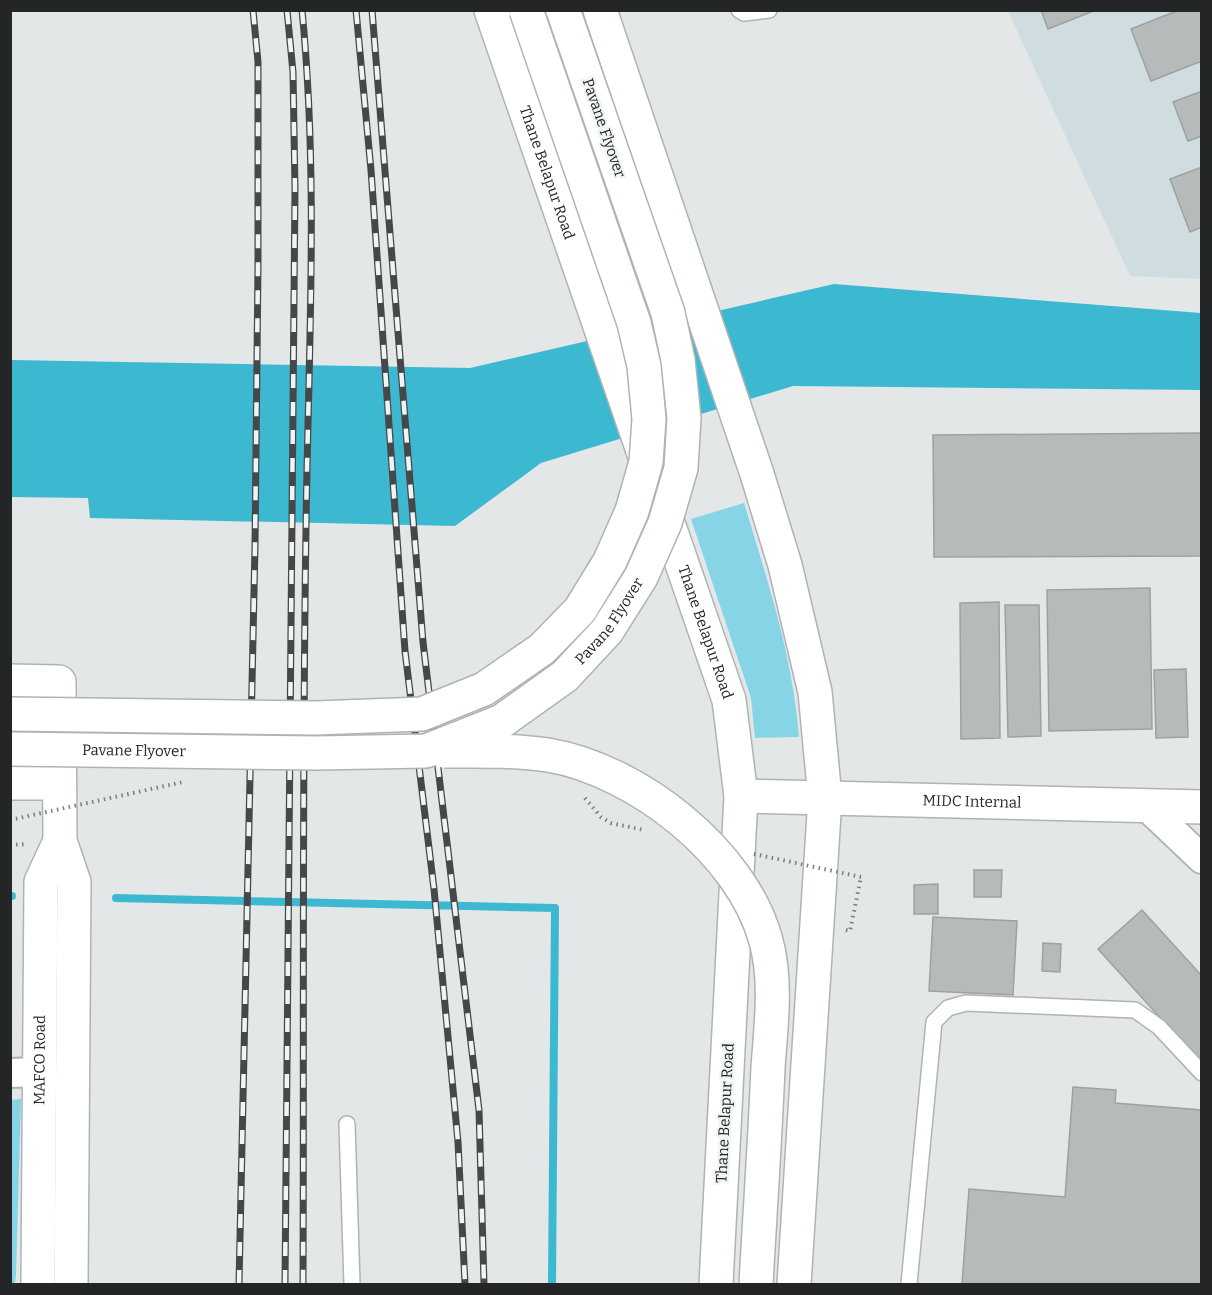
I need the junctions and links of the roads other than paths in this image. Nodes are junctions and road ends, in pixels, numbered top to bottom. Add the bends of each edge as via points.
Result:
1 (491, 10) edge
2 (526, 10) edge
3 (563, 10) edge
4 (600, 10) edge
5 (739, 10) edge
6 (769, 10) edge
7 (10, 681) edge
8 (10, 714) edge
9 (10, 749) edge
10 (426, 751) junction
11 (10, 783) edge
12 (59, 783) junction
13 (741, 796) junction
14 (825, 798) junction
15 (1145, 805) junction
16 (1202, 807) edge
17 (60, 841) junction
18 (1202, 859) edge
19 (25, 1072) edge
20 (1202, 1072) edge
21 (347, 1124) dead end
22 (38, 1284) edge
23 (71, 1284) edge
24 (352, 1284) edge
25 (716, 1284) edge
26 (756, 1284) edge
27 (794, 1284) edge
28 (909, 1284) edge

1 - 13 main road, Thane Belapur Road via 729,700
2 - 8 main road, Pavane Flyover, bridge via 634,323 644,366 649,419 646,462 632,511 610,561 580,610 542,650 484,689 422,714 316,718
3 - 10 main road, Pavane Flyover, bridge via 668,313 684,418 681,468 665,523 641,577 608,631 565,676 502,721
4 - 14 main road via 785,565 815,692
5 - 6 lane
7 - 12 main road, MAFCO Road via 59,682
9 - 10 main road, Pavane Flyover, bridge
10 - 26 main road, bridge via 503,751 549,756 600,771 651,796 694,831 731,871 757,914 771,966
11 - 12 main road
12 - 17 main road, MAFCO Road
13 - 14 main road, MIDC Internal
13 - 25 main road, Thane Belapur Road
14 - 15 main road, MIDC Internal
14 - 27 main road
15 - 16 main road, MIDC Internal
15 - 18 street
17 - 19 main road, MAFCO Road via 41,882
17 - 23 main road, MAFCO Road via 74,882
19 - 22 main road, MAFCO Road
20 - 28 lane via 1160,1027 1135,1010 966,1003 948,1008 934,1022
21 - 24 lane

